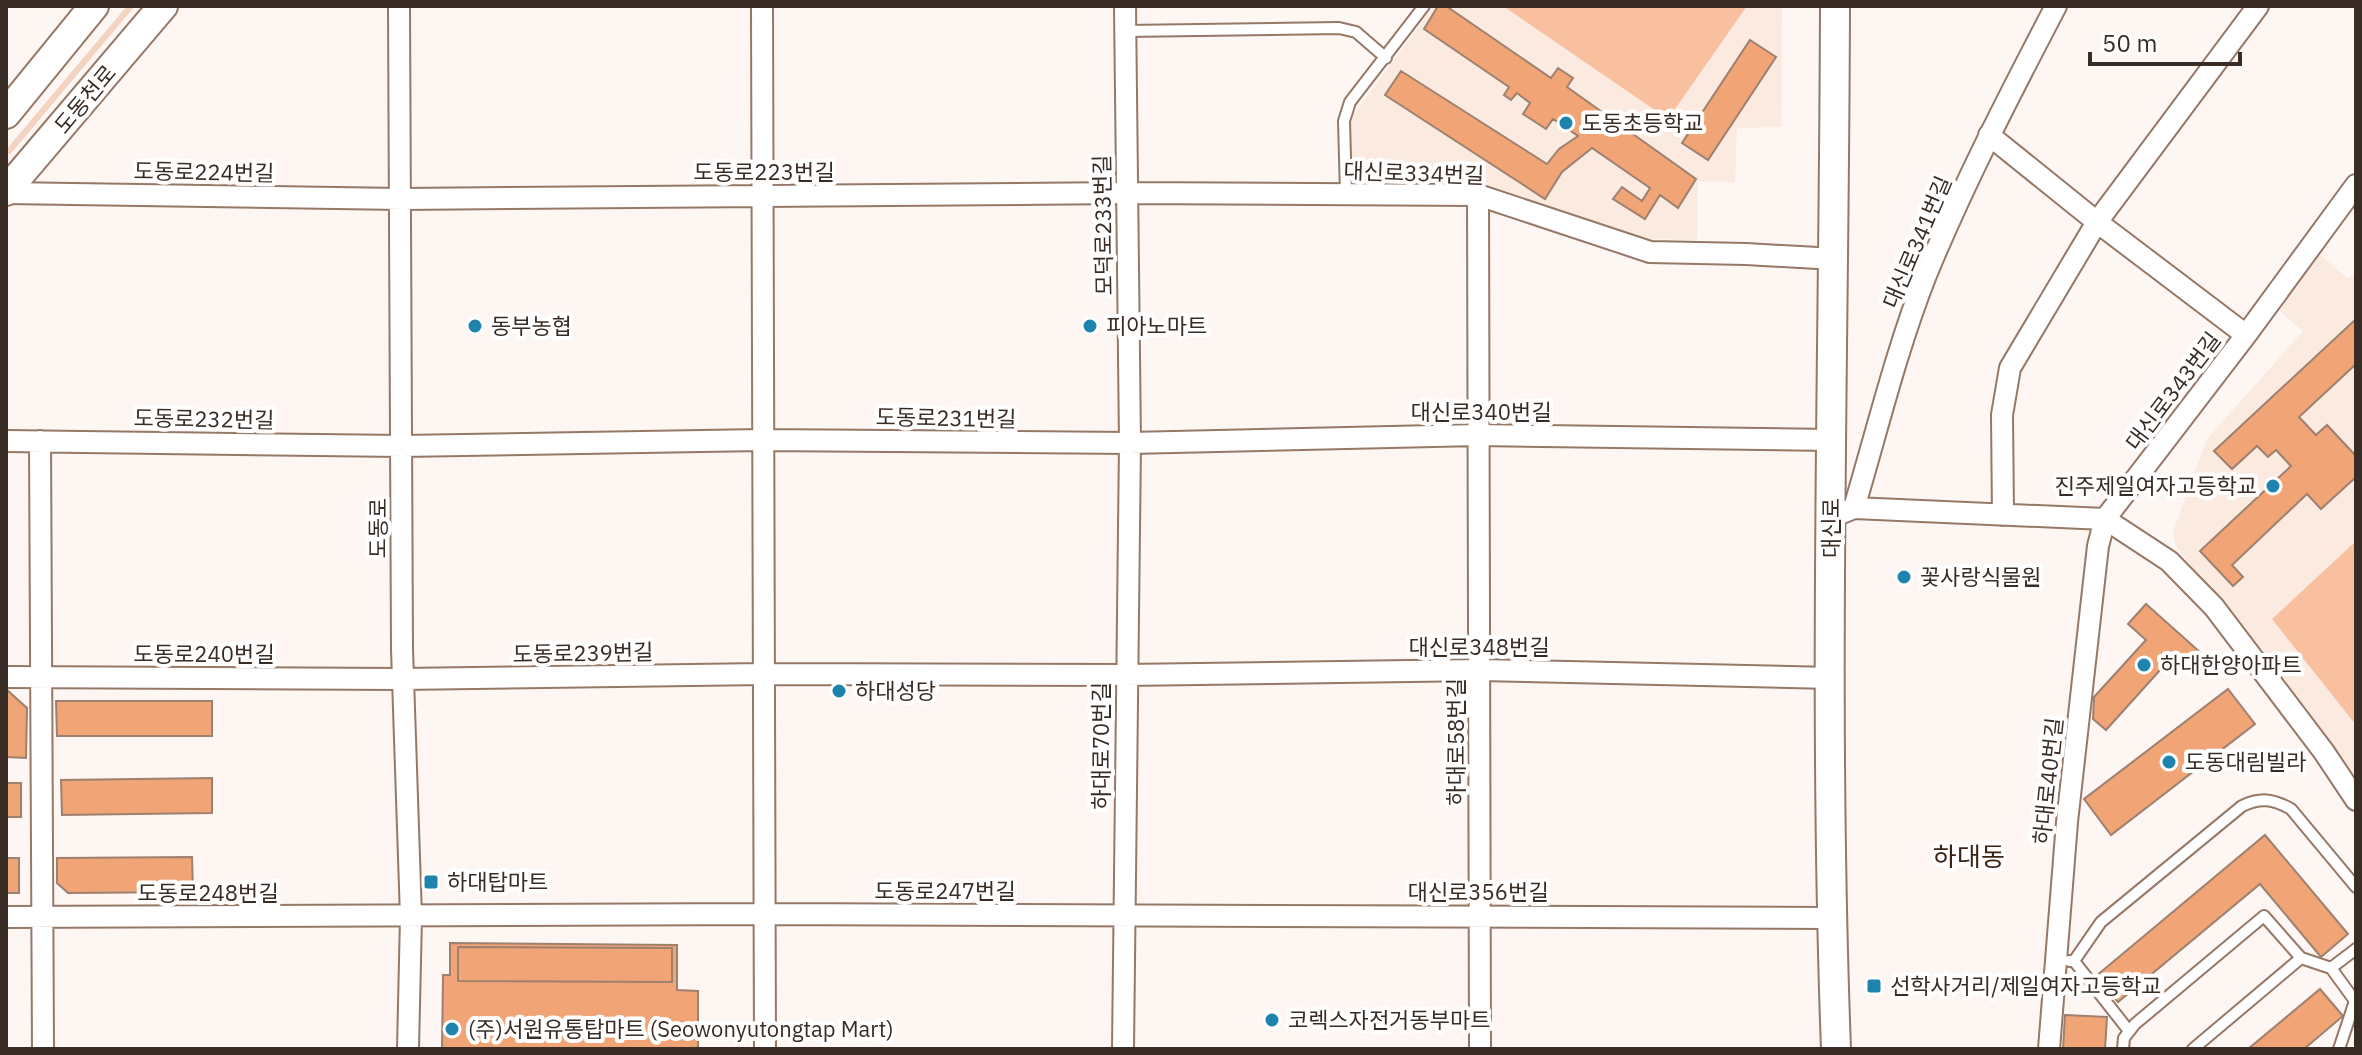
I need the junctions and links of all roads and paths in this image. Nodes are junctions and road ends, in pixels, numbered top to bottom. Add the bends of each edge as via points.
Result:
1 (94, 6) edge
2 (163, 6) edge
3 (399, 6) edge
4 (762, 6) edge
5 (1125, 6) edge
6 (1424, 6) edge
7 (1835, 6) edge
8 (2056, 6) edge
9 (2258, 6) edge
10 (1125, 31) junction
11 (1386, 58) junction
12 (6, 114) edge
13 (1989, 135) junction
14 (2356, 185) edge
15 (6, 192) edge
16 (1127, 193) junction
17 (1346, 194) junction
18 (1478, 195) junction
19 (764, 196) junction
20 (401, 199) junction
21 (2097, 222) junction
22 (1835, 259) junction
23 (2246, 335) junction
24 (1478, 435) junction
25 (761, 440) junction
26 (1832, 440) junction
27 (6, 441) edge
28 (40, 441) junction
29 (1130, 443) junction
30 (402, 446) junction
31 (1842, 513) junction
32 (2003, 515) junction
33 (2105, 519) junction
34 (1480, 670) junction
35 (764, 674) junction
36 (1126, 675) junction
37 (6, 677) edge
38 (40, 678) junction
39 (1832, 678) junction
40 (402, 679) junction
41 (2356, 800) edge
42 (2356, 887) edge
43 (765, 914) junction
44 (1124, 916) junction
45 (1480, 916) junction
46 (6, 917) edge
47 (43, 917) junction
48 (411, 917) junction
49 (1831, 918) junction
50 (2356, 949) edge
51 (2301, 958) junction
52 (2065, 960) junction
53 (2331, 968) junction
54 (2129, 1031) junction
55 (43, 1049) edge
56 (408, 1049) edge
57 (765, 1049) edge
58 (1123, 1049) edge
59 (1480, 1049) edge
60 (1836, 1049) edge
61 (2049, 1049) edge
62 (2123, 1049) edge
63 (2193, 1049) edge
64 (2339, 1049) edge

1 - 12 street
2 - 15 street, 도동천로
3 - 20 street, 도동로
4 - 19 street
5 - 10 street, 모덕로233번길
6 - 11 lane
7 - 22 street, 대신로
8 - 13 street, 대신로341번길
9 - 21 street
10 - 11 lane via 1339,28 1356,32
10 - 16 street, 모덕로233번길
11 - 17 lane via 1350,102 1344,121
13 - 21 street
13 - 31 street, 대신로341번길 via 1926,275
14 - 23 street, 대신로343번길
15 - 20 street, 도동로224번길
16 - 17 street, 대신로334번길
16 - 19 street, 도동로223번길
16 - 29 street, 모덕로233번길
17 - 18 street, 대신로334번길
18 - 22 street, 대신로334번길 via 1650,252
18 - 24 street, 하대로58번길
19 - 20 street, 도동로223번길
19 - 25 street
20 - 30 street, 도동로
21 - 23 street
21 - 32 street via 2010,368 2002,415
22 - 26 street, 대신로
23 - 33 street, 대신로343번길
24 - 26 street, 대신로340번길
24 - 29 street, 대신로340번길
24 - 34 street, 하대로58번길
25 - 29 street, 도동로231번길
25 - 30 street, 도동로231번길
25 - 35 street
26 - 31 street, 대신로
27 - 28 street, 도동로232번길
28 - 30 street, 도동로232번길
28 - 38 street
29 - 36 street, 하대로70번길
30 - 40 street, 도동로
31 - 32 street
31 - 39 street, 대신로
32 - 33 street
33 - 41 street via 2169,561 2214,607
33 - 52 street, 하대로40번길 via 2067,822
34 - 36 street, 대신로348번길
34 - 39 street, 대신로348번길
34 - 45 street, 하대로58번길
35 - 36 street, 도동로239번길
35 - 40 street, 도동로239번길
35 - 43 street
36 - 44 street, 하대로70번길
37 - 38 street, 도동로240번길
38 - 40 street, 도동로240번길
38 - 47 street
39 - 49 street, 대신로
40 - 48 street, 도동로
42 - 52 lane via 2291,809 2268,799 2255,800 2101,922
43 - 44 street, 도동로247번길
43 - 48 street, 도동로247번길
43 - 57 street
44 - 45 street, 대신로356번길
44 - 58 street, 하대로70번길
45 - 49 street, 대신로356번길
45 - 59 street, 하대로58번길
46 - 47 street, 도동로248번길
47 - 48 street, 도동로248번길
47 - 55 street
48 - 56 street, 도동로
49 - 60 street, 대신로
50 - 53 lane
51 - 53 lane
51 - 54 lane via 2264,916
51 - 63 lane
52 - 54 lane
52 - 61 street, 하대로40번길
53 - 64 lane via 2355,1001
54 - 62 lane

